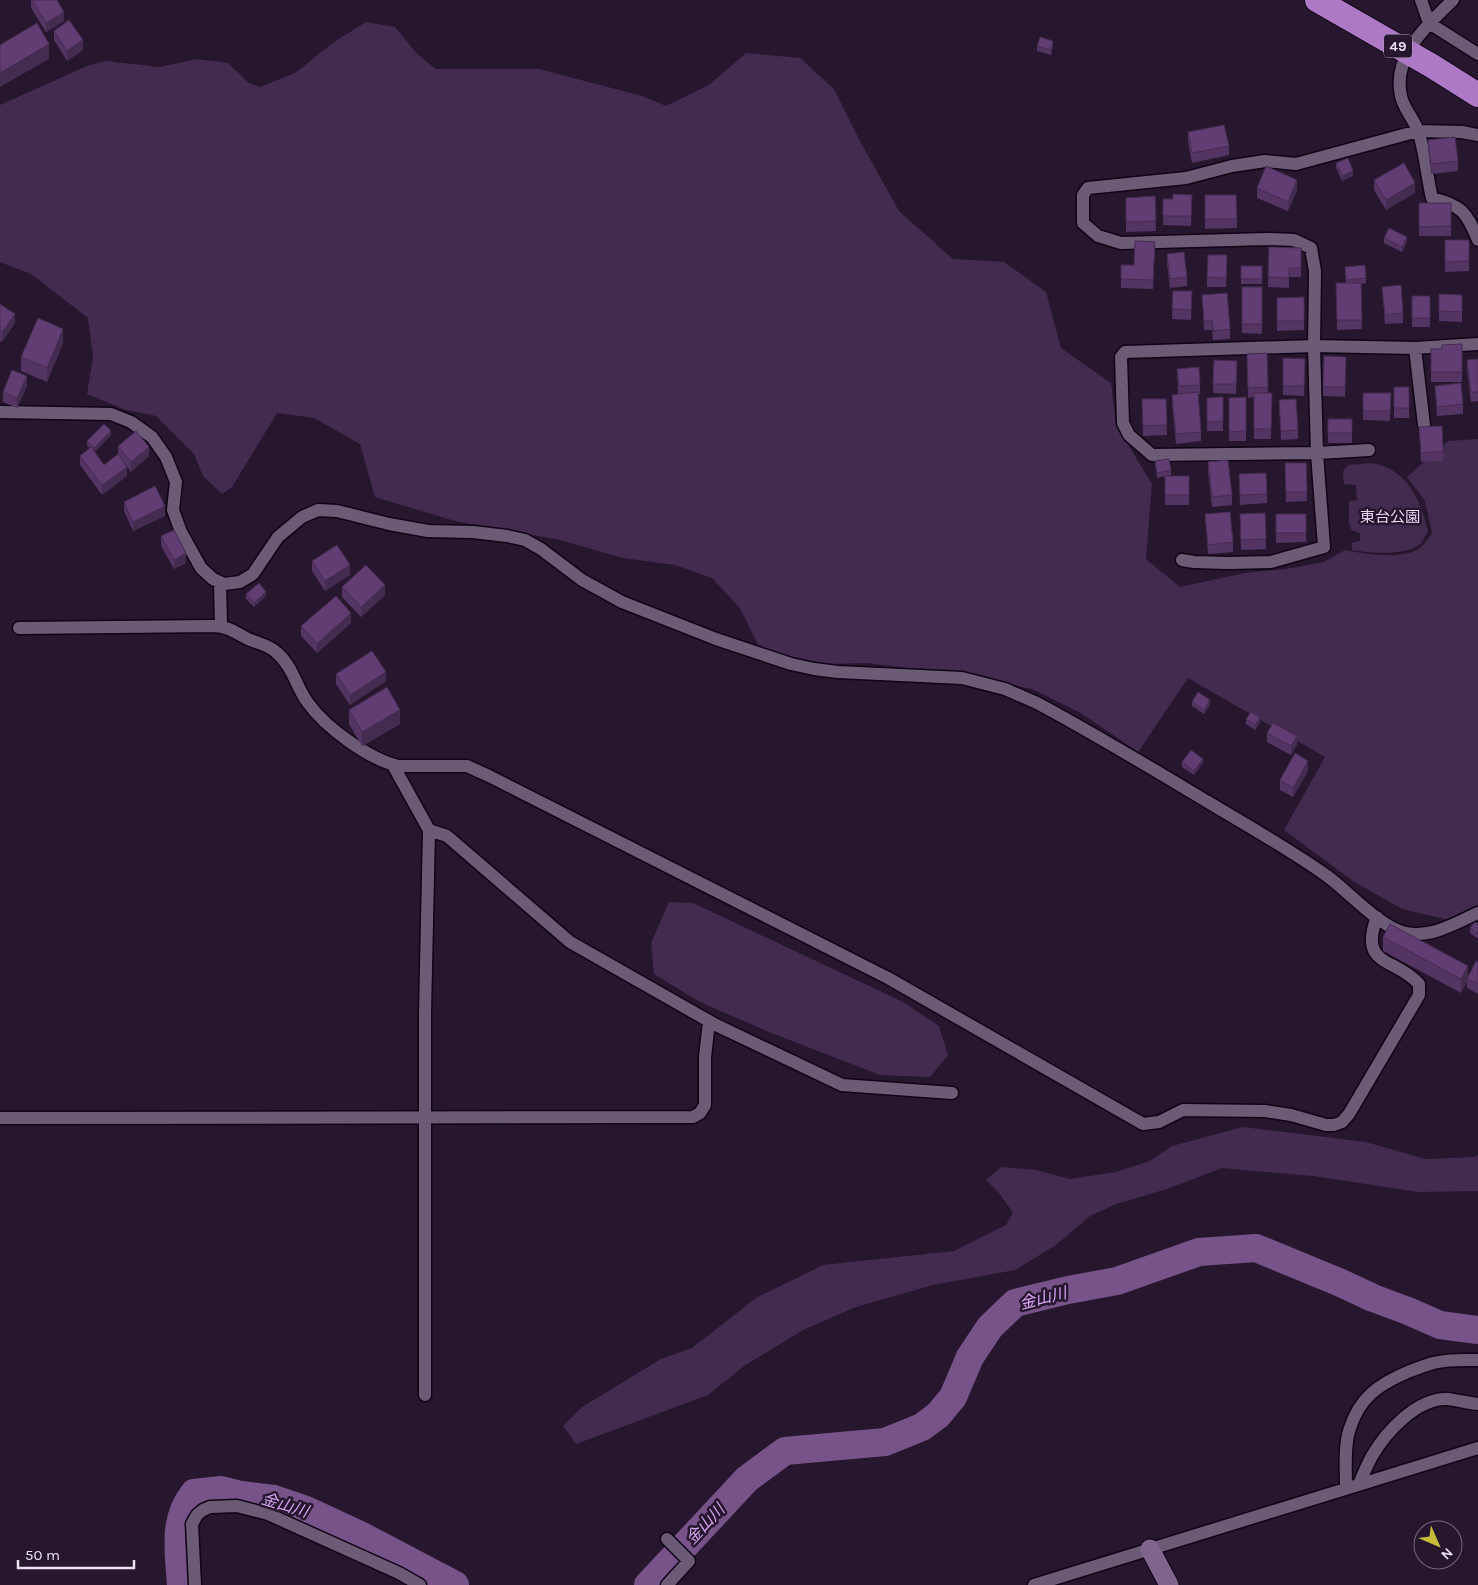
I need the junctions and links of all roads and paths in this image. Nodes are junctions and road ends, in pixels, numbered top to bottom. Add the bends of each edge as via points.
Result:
1 (1317, 0) edge
2 (1421, 0) edge
3 (1453, 0) edge
4 (1429, 24) junction
5 (1407, 51) junction
6 (1478, 54) edge
7 (1478, 95) edge
8 (1418, 131) junction
9 (1478, 135) edge
10 (1478, 240) edge
11 (1478, 344) edge
12 (1314, 346) junction
13 (1415, 348) junction
14 (0, 412) edge
15 (1424, 425) edge
16 (1369, 450) dead end
17 (1317, 453) junction
18 (1182, 560) dead end
19 (220, 582) junction
20 (221, 626) junction
21 (19, 628) dead end
22 (393, 765) junction
23 (429, 830) junction
24 (1478, 913) edge
25 (1377, 917) junction
26 (709, 1022) junction
27 (952, 1094) dead end
28 (0, 1118) edge
29 (425, 1118) junction
30 (1478, 1360) edge
31 (425, 1395) dead end
32 (1478, 1404) edge
33 (1478, 1448) edge
34 (1359, 1484) junction
35 (1346, 1488) junction
36 (666, 1539) dead end
37 (1150, 1549) junction
38 (195, 1585) edge
39 (420, 1585) edge
40 (668, 1585) edge
41 (1034, 1585) edge
42 (1169, 1585) edge

1 - 5 highway, 49
2 - 4 street
3 - 4 street
4 - 5 street
4 - 6 street
5 - 7 highway, 49
5 - 8 street via 1400,72 1401,97
8 - 9 street
8 - 10 street via 1432,198 1459,208 1470,220
8 - 12 street via 1296,164 1265,161 1186,178 1088,188 1083,195 1083,223 1098,236 1121,244 1268,239 1294,240 1311,248 1315,271
11 - 13 street
12 - 13 street
12 - 17 street
12 - 17 street via 1125,352 1121,357 1123,423 1129,435 1152,455
13 - 15 street
14 - 19 street via 111,414 131,422 152,437 166,457 176,482 173,510 180,532 201,568
16 - 17 street
17 - 18 street via 1324,547 1271,562
19 - 20 street
19 - 25 street via 240,582 253,574 278,537 302,517 318,510 337,511 428,531 473,532 525,540 582,580 622,602 791,664 838,672 962,678 1005,689 1080,727 1279,844 1328,876
20 - 21 street
20 - 22 street via 275,650 297,680 308,703 340,735
22 - 23 street
22 - 25 street via 467,766 490,776 888,978 1143,1124 1159,1122 1183,1110 1265,1111 1326,1125 1342,1122 1350,1114 1419,995 1419,984 1414,978 1392,966 1371,946 1371,932
23 - 26 street via 447,836 570,942
23 - 29 street
24 - 25 street via 1427,934 1397,930
26 - 27 street via 842,1085
26 - 29 street via 705,1106 693,1117
28 - 29 street
29 - 31 street
30 - 35 street via 1440,1361 1388,1381 1369,1394 1358,1408 1349,1432
32 - 34 street via 1446,1399 1414,1410 1396,1425 1372,1455
33 - 34 street
34 - 35 street
35 - 37 street
36 - 40 street via 689,1561
37 - 41 street
37 - 42 street
38 - 39 street via 192,1524 204,1510 237,1506 268,1514 301,1528

